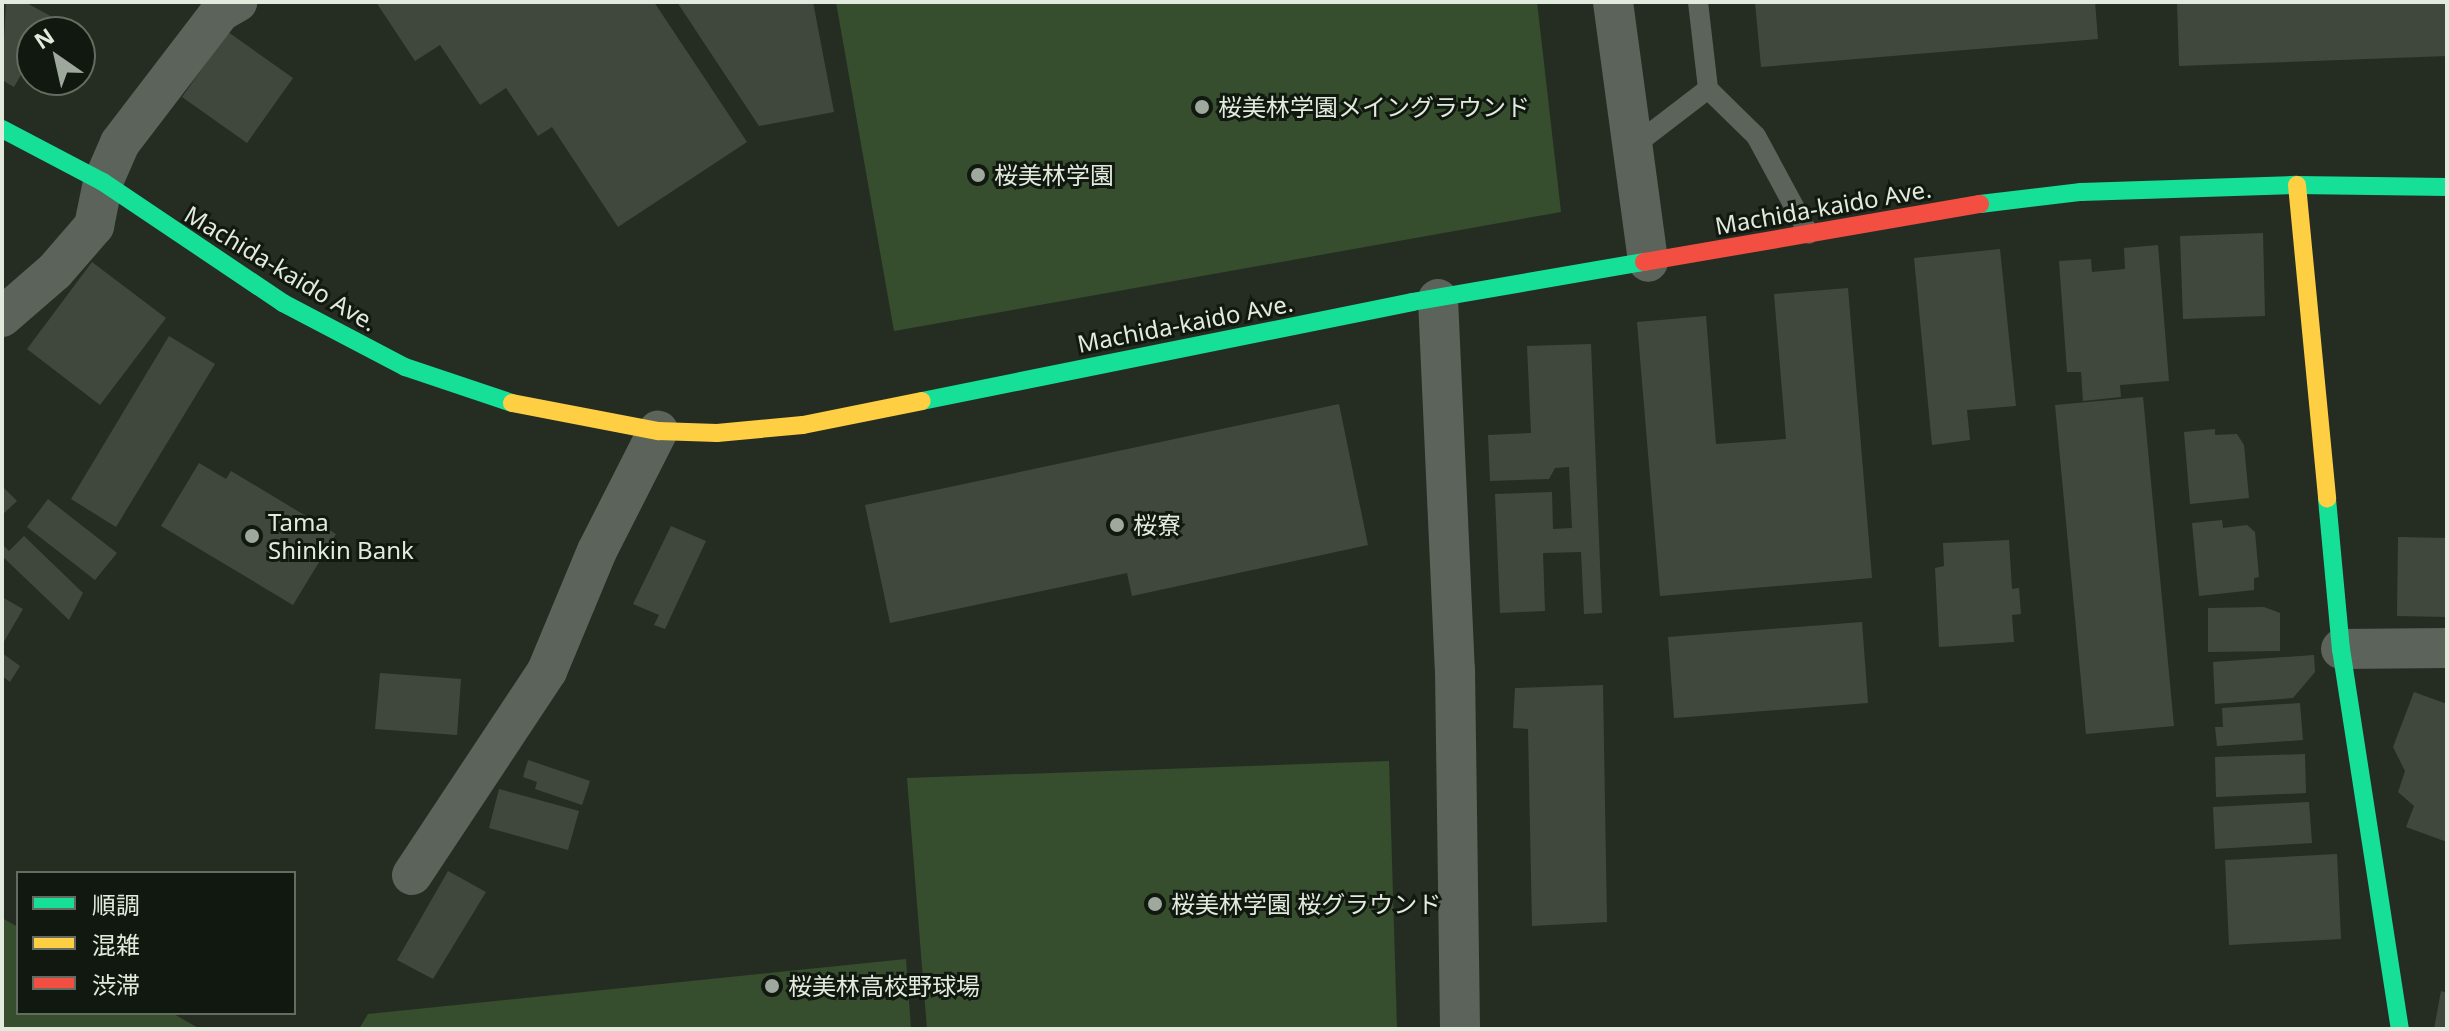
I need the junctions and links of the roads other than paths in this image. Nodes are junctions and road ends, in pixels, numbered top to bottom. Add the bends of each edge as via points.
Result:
1 (237, 2) edge
2 (1613, 2) edge
3 (1698, 2) edge
4 (1708, 89) junction
5 (2, 129) edge
6 (1631, 148) junction
7 (103, 182) junction
8 (2297, 185) junction
9 (2447, 187) edge
10 (1809, 234) junction
11 (1648, 262) junction
12 (1438, 299) junction
13 (2, 317) edge
14 (658, 431) junction
15 (2447, 648) edge
16 (2341, 649) junction
17 (412, 875) dead end
18 (1460, 1029) edge
19 (2400, 1029) edge

1 - 7 street via 220,12 120,143
2 - 6 street
3 - 4 lane
4 - 6 lane
4 - 10 lane via 1756,136
5 - 7 main road, Machida-kaido Ave.
6 - 11 street
7 - 13 street via 94,226 55,271
7 - 14 main road, Machida-kaido Ave. via 283,303 405,367 531,410
8 - 9 main road, Machida-kaido Ave.
8 - 10 main road, Machida-kaido Ave. via 2081,192
8 - 16 main road
10 - 11 main road, Machida-kaido Ave.
11 - 12 main road, Machida-kaido Ave.
12 - 14 main road, Machida-kaido Ave. via 803,425 717,433
12 - 18 street via 1455,670
14 - 17 street via 597,551 547,671
15 - 16 street
16 - 19 main road

